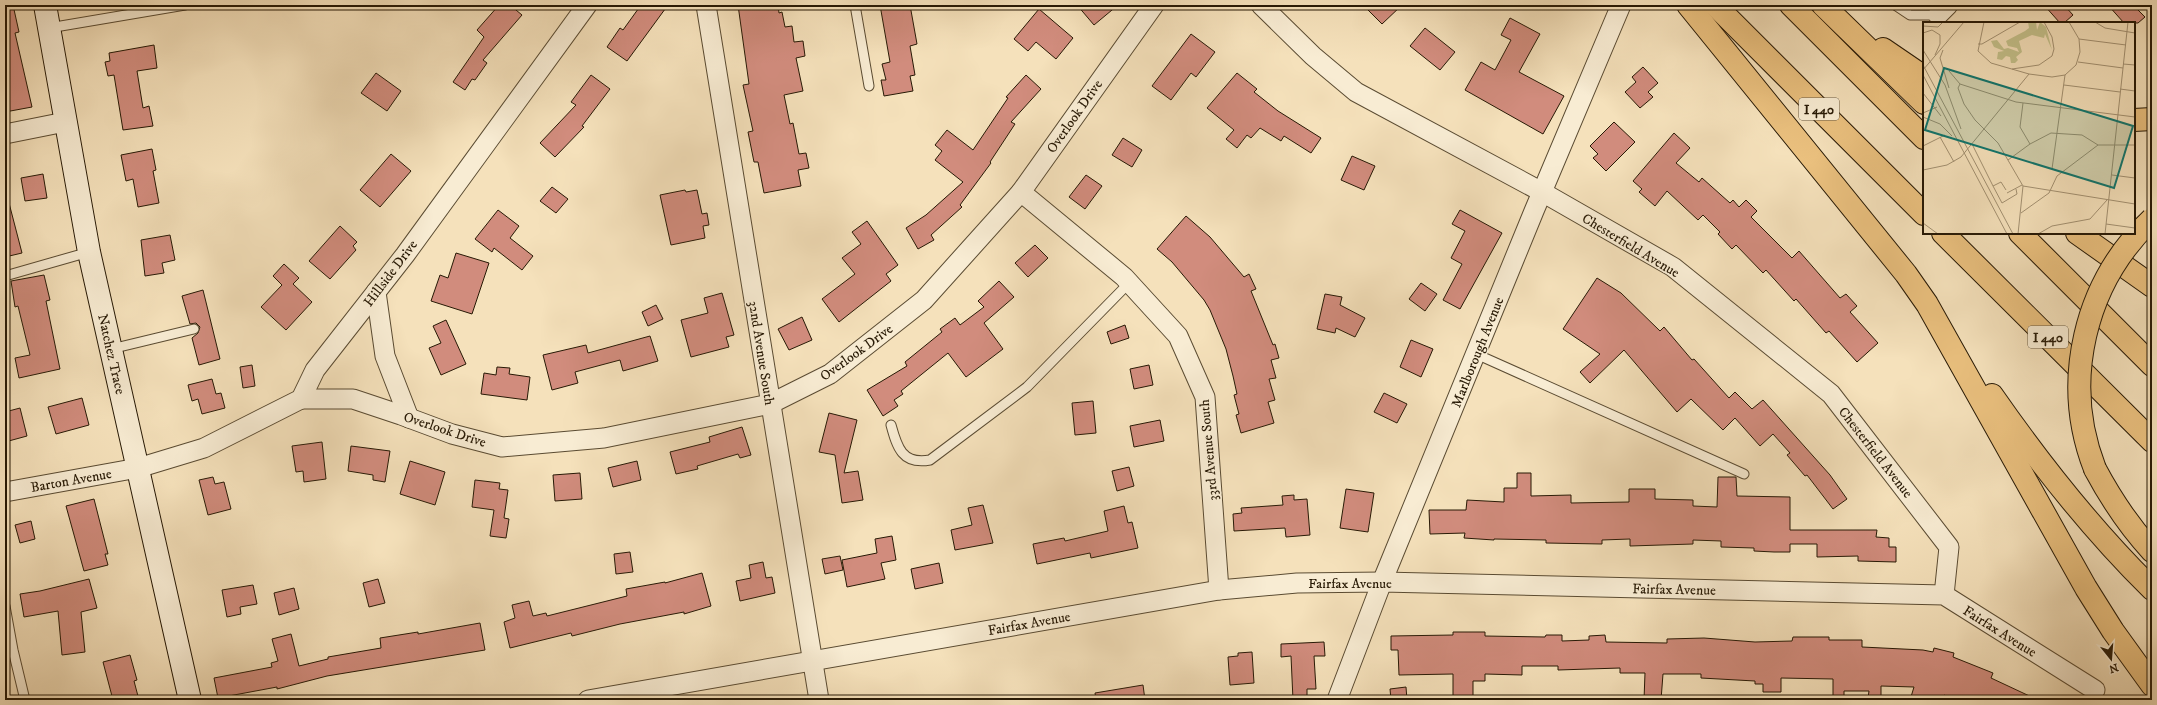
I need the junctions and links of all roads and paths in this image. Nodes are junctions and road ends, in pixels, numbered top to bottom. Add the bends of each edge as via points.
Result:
1 (45, 5) edge
2 (184, 5) edge
3 (587, 5) edge
4 (706, 5) edge
5 (855, 5) edge
6 (1154, 5) edge
7 (1261, 5) edge
8 (1688, 5) edge
9 (1714, 5) edge
10 (1791, 5) edge
11 (1895, 5) edge
12 (1620, 6) edge
13 (1828, 10) edge
14 (1943, 10) edge
15 (49, 28) junction
16 (1923, 76) edge
17 (869, 86) dead end
18 (1923, 102) edge
19 (2152, 119) edge
20 (2135, 120) edge
21 (65, 122) junction
22 (5, 134) edge
23 (1923, 137) edge
24 (1021, 192) junction
25 (1542, 192) junction
26 (1923, 213) edge
27 (2152, 219) edge
28 (1945, 234) edge
29 (2021, 234) edge
30 (2078, 234) edge
31 (89, 252) junction
32 (5, 276) edge
33 (1129, 283) junction
34 (2152, 286) edge
35 (376, 292) junction
36 (1927, 304) junction
37 (194, 329) dead end
38 (111, 349) junction
39 (1476, 354) junction
40 (2152, 365) edge
41 (301, 399) junction
42 (770, 404) junction
43 (410, 418) junction
44 (891, 425) dead end
45 (2152, 441) edge
46 (138, 468) junction
47 (1744, 474) dead end
48 (5, 492) edge
49 (2152, 551) edge
50 (1382, 582) junction
51 (2152, 589) edge
52 (1219, 590) junction
53 (1944, 595) junction
54 (5, 606) edge
55 (9, 651) edge
56 (812, 660) junction
57 (2152, 685) edge
58 (2094, 695) edge
59 (25, 700) edge
60 (190, 700) edge
61 (588, 700) edge
62 (819, 700) edge
63 (1337, 700) edge

1 - 15 main road, Natchez Trace
2 - 15 lane
3 - 35 street, Hillside Drive
4 - 42 street, 32nd Avenue South
5 - 17 lane
6 - 24 street, Overlook Drive
7 - 25 street, Chesterfield Avenue via 1313,56 1356,92
8 - 36 highway via 1896,262
9 - 26 highway, I 440
10 - 23 highway
11 - 14 lane via 1910,15
12 - 25 street, Marlborough Avenue
13 - 16 highway
13 - 18 highway
15 - 21 main road, Natchez Trace
19 - 20 highway
21 - 22 street
21 - 31 main road, Natchez Trace
24 - 33 street, 33rd Avenue South
24 - 42 street, Overlook Drive via 924,300 830,374
25 - 39 street, Marlborough Avenue
25 - 53 street, Chesterfield Avenue via 1673,267 1831,394 1949,547
27 - 49 highway, bridge via 2124,250 2100,289 2086,328 2079,378 2082,423 2095,469 2124,519
28 - 45 highway, I 440
29 - 40 highway
30 - 34 highway
31 - 32 lane
31 - 38 main road, Natchez Trace
33 - 44 lane via 1027,387 930,460 914,461 902,453
33 - 52 street, 33rd Avenue South via 1178,336 1205,397
35 - 41 street, Hillside Drive via 315,370
35 - 43 street via 385,356
36 - 51 highway via 2060,487
36 - 57 highway via 2086,588
37 - 38 lane
38 - 46 main road, Natchez Trace
39 - 47 lane
39 - 50 street, Marlborough Avenue
41 - 43 street, Overlook Drive via 353,399
41 - 46 street via 204,448
42 - 43 street, Overlook Drive via 604,438 502,447 452,434
42 - 56 street, 32nd Avenue South
46 - 48 street, Barton Avenue
46 - 60 main road, Natchez Trace
50 - 52 street, Fairfax Avenue via 1297,583
50 - 53 street, Fairfax Avenue
50 - 63 street, Marlborough Avenue
52 - 56 street, Fairfax Avenue
53 - 58 street, Fairfax Avenue
54 - 55 lane
55 - 59 lane
56 - 61 street, Fairfax Avenue
56 - 62 street, 32nd Avenue South

